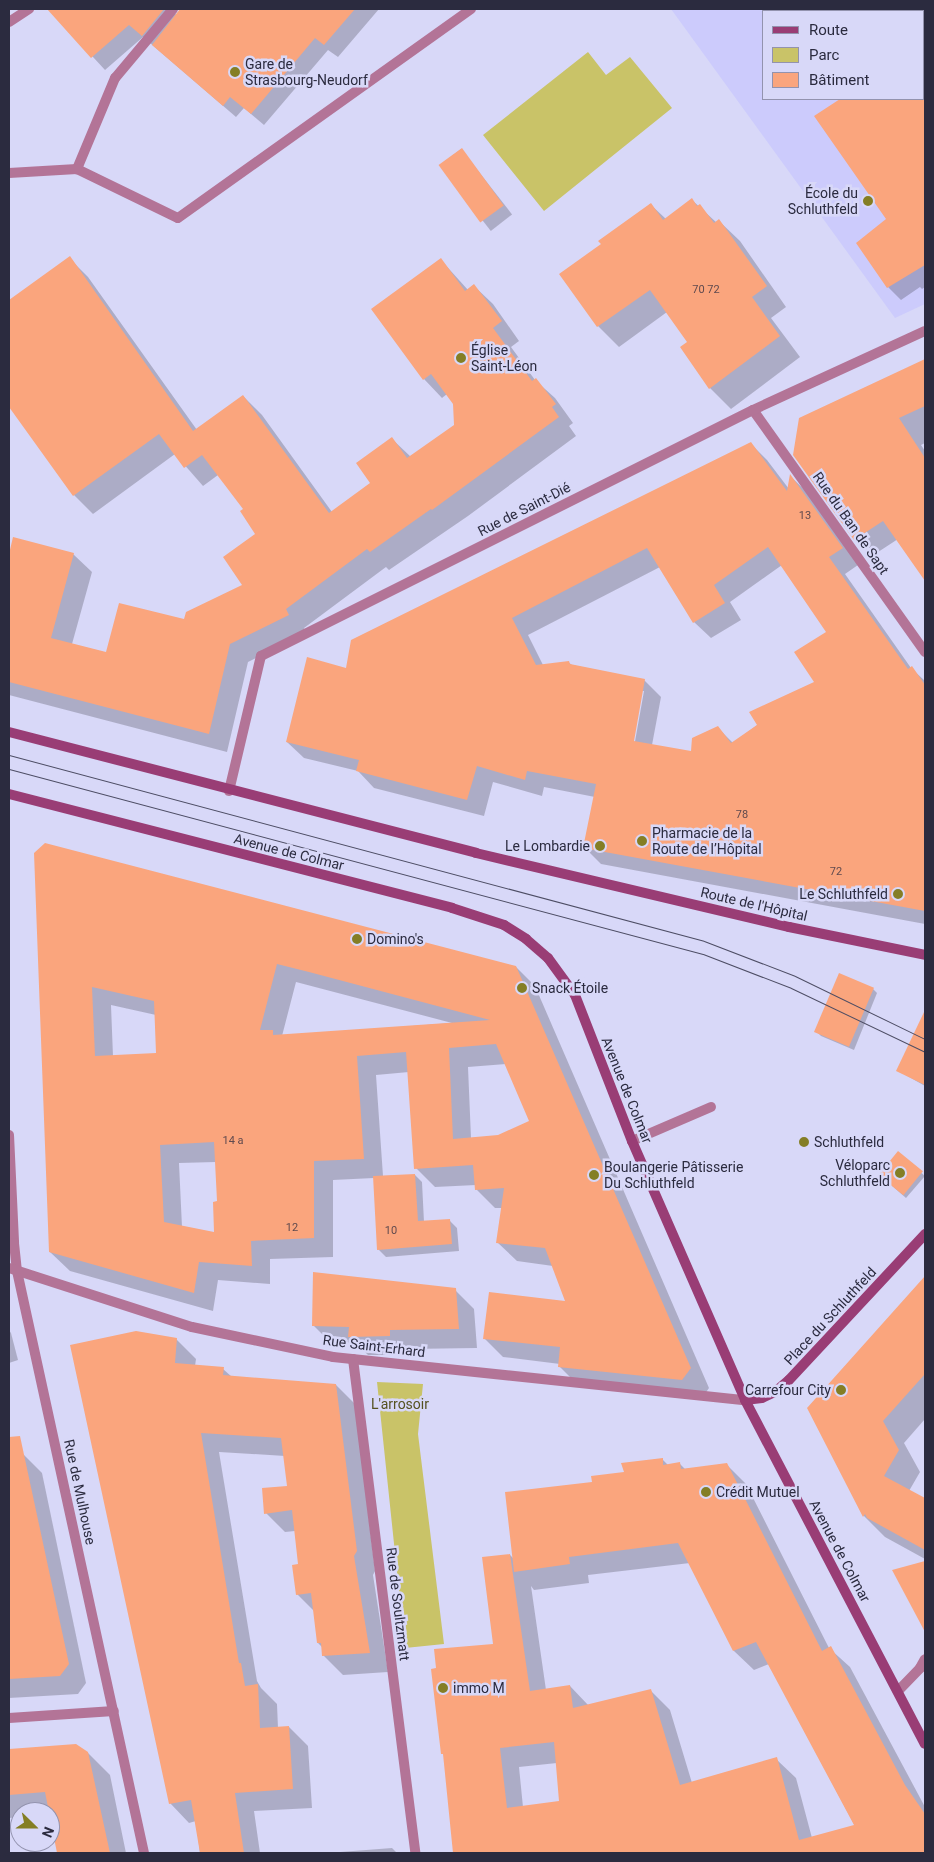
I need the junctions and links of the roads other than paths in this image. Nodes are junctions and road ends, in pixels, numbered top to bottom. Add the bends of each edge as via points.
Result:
1 (30, 9) edge
2 (173, 9) edge
3 (470, 9) edge
4 (9, 22) edge
5 (77, 169) junction
6 (9, 174) edge
7 (925, 332) edge
8 (753, 410) junction
9 (925, 652) edge
10 (9, 732) edge
11 (229, 790) junction
12 (9, 794) edge
13 (925, 955) edge
14 (711, 1107) dead end
15 (9, 1135) edge
16 (632, 1141) junction
17 (925, 1234) edge
18 (13, 1270) edge
19 (353, 1359) junction
20 (745, 1400) junction
21 (925, 1659) edge
22 (898, 1691) junction
23 (114, 1711) junction
24 (9, 1718) edge
25 (925, 1744) edge
26 (144, 1853) edge
27 (415, 1853) edge

1 - 4 street
2 - 5 street via 115,78
3 - 5 street via 178,218
5 - 6 street
7 - 8 street, Rue de Saint-Dié
8 - 9 street, Rue du Ban de Sapt
8 - 11 street, Rue de Saint-Dié via 261,656
10 - 11 street
11 - 13 street, Route de l'Hôpital via 578,878
12 - 16 street, Avenue de Colmar via 452,908 504,925 526,938 548,958 575,995
14 - 16 street
15 - 18 street, Rue de Mulhouse
16 - 20 street, Avenue de Colmar
17 - 20 street, Place du Schluthfeld via 776,1392
18 - 19 street, Rue Saint-Erhard via 192,1327
18 - 23 street, Rue de Mulhouse
19 - 20 street, Rue Saint-Erhard
19 - 27 street, Rue de Soultzmatt
20 - 22 street, Avenue de Colmar
21 - 22 street
22 - 25 street, Avenue de Colmar
23 - 24 street
23 - 26 street, Rue de Mulhouse

